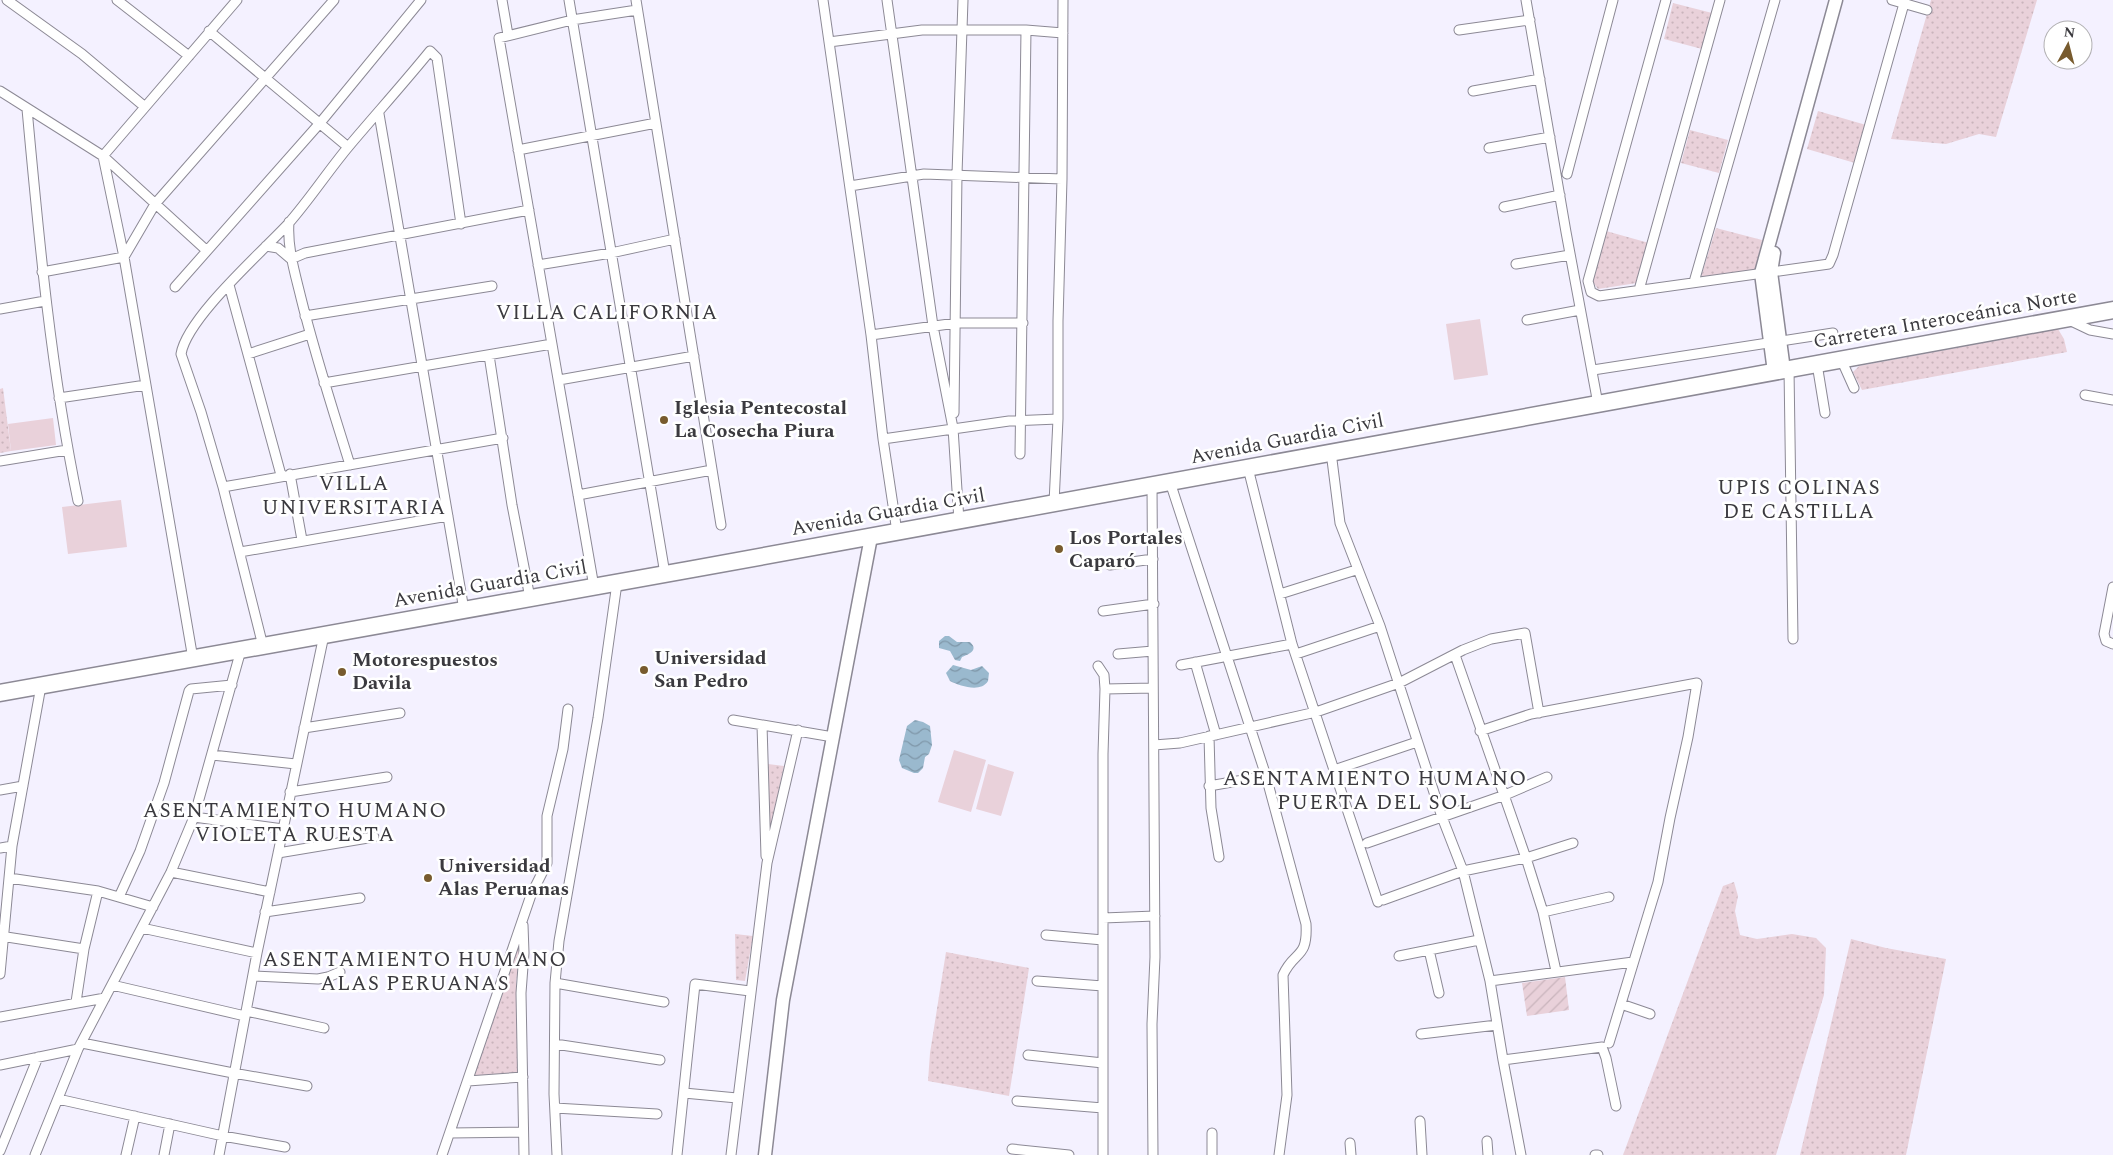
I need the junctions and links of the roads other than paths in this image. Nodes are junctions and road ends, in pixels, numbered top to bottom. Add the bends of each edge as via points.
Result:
1 (7, 0) edge
2 (117, 0) edge
3 (237, 0) edge
4 (334, 0) edge
5 (421, 0) edge
6 (569, 0) edge
7 (636, 0) edge
8 (823, 0) edge
9 (888, 0) edge
10 (963, 0) edge
11 (1063, 0) edge
12 (1526, 0) edge
13 (1613, 0) edge
14 (1666, 0) edge
15 (1720, 0) edge
16 (1775, 0) edge
17 (1836, 0) edge
18 (1844, 0) edge
19 (1892, 0) edge
20 (501, 1) edge
21 (1905, 2) edge
22 (637, 10) junction
23 (1927, 10) dead end
24 (572, 20) junction
25 (1530, 20) junction
26 (961, 30) junction
27 (1026, 30) junction
28 (1459, 30) dead end
29 (209, 31) junction
30 (1063, 33) junction
31 (892, 34) junction
32 (508, 35) junction
33 (829, 42) junction
34 (188, 56) junction
35 (266, 78) junction
36 (1540, 79) junction
37 (0, 91) edge
38 (1473, 91) dead end
39 (145, 107) junction
40 (27, 109) junction
41 (379, 114) junction
42 (320, 123) junction
43 (656, 123) junction
44 (592, 135) junction
45 (1550, 137) junction
46 (348, 147) junction
47 (1489, 148) dead end
48 (518, 150) junction
49 (103, 156) junction
50 (957, 174) junction
51 (1567, 174) dead end
52 (912, 175) junction
53 (1023, 178) junction
54 (1062, 179) junction
55 (850, 186) junction
56 (1560, 195) junction
57 (155, 204) junction
58 (1504, 207) dead end
59 (529, 210) junction
60 (289, 222) junction
61 (461, 224) junction
62 (399, 234) junction
63 (675, 239) junction
64 (266, 246) junction
65 (206, 250) junction
66 (612, 253) junction
67 (1570, 255) junction
68 (124, 257) junction
69 (291, 259) junction
70 (538, 264) junction
71 (1516, 264) dead end
72 (42, 272) junction
73 (1766, 272) junction
74 (1694, 282) junction
75 (229, 285) junction
76 (492, 286) dead end
77 (176, 287) dead end
78 (1639, 290) junction
79 (410, 298) junction
80 (45, 301) junction
81 (0, 309) edge
82 (1580, 310) junction
83 (2113, 310) edge
84 (305, 316) junction
85 (2066, 318) junction
86 (1527, 320) dead end
87 (956, 323) junction
88 (1023, 323) junction
89 (933, 326) junction
90 (1833, 333) dead end
91 (310, 334) junction
92 (2113, 334) edge
93 (871, 335) junction
94 (1775, 342) junction
95 (552, 344) junction
96 (248, 354) junction
97 (489, 355) junction
98 (694, 356) junction
99 (1841, 359) junction
100 (1816, 364) junction
101 (630, 366) junction
102 (422, 368) junction
103 (1593, 370) junction
104 (1782, 370) junction
105 (559, 380) junction
106 (324, 383) junction
107 (146, 384) junction
108 (1854, 388) dead end
109 (2085, 394) dead end
110 (58, 398) junction
111 (2113, 400) edge
112 (1598, 404) junction
113 (1824, 413) dead end
114 (1058, 419) junction
115 (1021, 420) junction
116 (953, 428) junction
117 (503, 438) junction
118 (883, 439) junction
119 (68, 450) junction
120 (436, 450) junction
121 (1331, 452) junction
122 (1020, 454) dead end
123 (0, 461) edge
124 (350, 465) junction
125 (1248, 468) junction
126 (712, 470) junction
127 (286, 475) junction
128 (650, 482) junction
129 (1170, 482) junction
130 (1152, 485) junction
131 (223, 487) junction
132 (578, 495) junction
133 (78, 501) dead end
134 (1054, 503) junction
135 (448, 516) junction
136 (959, 521) junction
137 (721, 525) dead end
138 (897, 532) junction
139 (870, 537) junction
140 (302, 540) junction
141 (240, 552) junction
142 (1153, 559) junction
143 (1110, 565) dead end
144 (1356, 570) junction
145 (665, 574) junction
146 (617, 583) junction
147 (594, 587) junction
148 (2113, 587) edge
149 (1280, 594) junction
150 (530, 598) junction
151 (1154, 604) junction
152 (464, 610) junction
153 (1103, 611) dead end
154 (1380, 626) junction
155 (324, 635) junction
156 (1793, 639) dead end
157 (1292, 644) junction
158 (2113, 644) edge
159 (263, 646) junction
160 (241, 650) junction
161 (1153, 651) junction
162 (1118, 654) dead end
163 (1296, 654) junction
164 (1455, 655) junction
165 (1228, 656) junction
166 (193, 659) junction
167 (1195, 662) junction
168 (1181, 665) dead end
169 (1098, 666) dead end
170 (1399, 683) junction
171 (232, 685) junction
172 (41, 686) junction
173 (1105, 688) junction
174 (1153, 688) junction
175 (0, 693) edge
176 (568, 709) dead end
177 (1316, 712) junction
178 (400, 713) dead end
179 (1539, 713) junction
180 (733, 720) dead end
181 (762, 725) junction
182 (1250, 727) junction
183 (304, 728) junction
184 (798, 730) junction
185 (1480, 731) junction
186 (1213, 736) junction
187 (833, 737) junction
188 (1417, 742) junction
189 (1154, 745) junction
190 (212, 755) junction
191 (296, 764) junction
192 (1334, 770) junction
193 (1266, 776) junction
194 (387, 777) dead end
195 (1546, 777) dead end
196 (23, 786) junction
197 (1209, 786) junction
198 (0, 790) edge
199 (290, 792) junction
200 (1505, 794) junction
201 (194, 817) junction
202 (1442, 817) junction
203 (282, 829) junction
204 (374, 837) dead end
205 (1367, 843) dead end
206 (1574, 843) dead end
207 (12, 846) junction
208 (0, 848) edge
209 (278, 853) junction
210 (1219, 857) dead end
211 (1526, 858) junction
212 (766, 863) junction
213 (172, 872) junction
214 (1464, 872) junction
215 (10, 878) junction
216 (98, 892) junction
217 (270, 892) junction
218 (119, 897) junction
219 (1609, 897) dead end
220 (360, 898) dead end
221 (153, 907) junction
222 (265, 912) junction
223 (1543, 912) junction
224 (1155, 916) junction
225 (1103, 918) junction
226 (522, 920) junction
227 (142, 928) junction
228 (1046, 935) dead end
229 (2, 936) edge
230 (1103, 940) junction
231 (1479, 940) junction
232 (84, 949) junction
233 (1429, 950) junction
234 (257, 953) junction
235 (1399, 956) dead end
236 (1633, 962) junction
237 (1556, 971) junction
238 (340, 972) dead end
239 (0, 974) edge
240 (253, 976) junction
241 (1037, 981) dead end
242 (1490, 981) junction
243 (555, 983) junction
244 (112, 985) junction
245 (1103, 986) junction
246 (750, 991) junction
247 (1439, 993) dead end
248 (106, 998) junction
249 (76, 1002) junction
250 (664, 1002) dead end
251 (1620, 1004) junction
252 (246, 1014) junction
253 (1650, 1014) dead end
254 (0, 1016) edge
255 (1497, 1025) junction
256 (324, 1028) dead end
257 (1421, 1034) dead end
258 (1609, 1042) dead end
259 (555, 1044) junction
260 (80, 1046) junction
261 (1028, 1055) dead end
262 (38, 1057) junction
263 (660, 1060) dead end
264 (1502, 1060) junction
265 (1103, 1063) junction
266 (0, 1065) edge
267 (234, 1073) junction
268 (523, 1077) junction
269 (468, 1081) junction
270 (307, 1086) dead end
271 (684, 1092) junction
272 (58, 1098) junction
273 (737, 1098) junction
274 (1017, 1101) dead end
275 (1616, 1106) dead end
276 (555, 1108) junction
277 (1103, 1108) junction
278 (657, 1114) dead end
279 (134, 1116) junction
280 (1420, 1121) dead end
281 (170, 1124) junction
282 (523, 1132) junction
283 (1212, 1133) dead end
284 (450, 1134) junction
285 (223, 1136) junction
286 (1487, 1141) dead end
287 (1350, 1143) dead end
288 (285, 1146) dead end
289 (1012, 1149) dead end
290 (0, 1151) edge
291 (35, 1155) edge
292 (126, 1155) edge
293 (164, 1155) edge
294 (219, 1155) edge
295 (442, 1155) edge
296 (524, 1155) edge
297 (557, 1155) edge
298 (677, 1155) edge
299 (731, 1155) edge
300 (765, 1155) edge
301 (1069, 1155) edge
302 (1094, 1155) edge
303 (1103, 1155) edge
304 (1153, 1155) edge
305 (1212, 1155) edge
306 (1279, 1155) edge
307 (1351, 1155) edge
308 (1422, 1155) edge
309 (1488, 1155) edge
310 (1522, 1155) edge

1 - 39 street via 82,54
2 - 34 street
3 - 29 street
4 - 35 street
5 - 42 street
6 - 24 street
7 - 22 street
8 - 33 street
9 - 31 street
10 - 26 street
11 - 30 street
12 - 25 street
13 - 51 street
14 - 78 street via 1588,284 1591,292 1599,296
15 - 78 street
16 - 74 street
17 - 73 street
18 - 73 street
19 - 21 street
20 - 32 street
21 - 23 street
21 - 73 street via 1831,260 1827,266
22 - 24 street
22 - 43 street
24 - 32 street
24 - 44 street
25 - 28 street
25 - 36 street
26 - 27 street
26 - 31 street
26 - 50 street
27 - 30 street
27 - 53 street
29 - 34 street
29 - 35 street
30 - 54 street
31 - 33 street
31 - 52 street
32 - 48 street via 499,38
33 - 55 street
34 - 39 street
35 - 42 street
35 - 57 street
36 - 38 street
36 - 45 street
37 - 40 street
39 - 49 street
40 - 49 street
40 - 72 street
41 - 46 street
41 - 61 street via 430,51 434,53
41 - 62 street
42 - 46 street
42 - 65 street
43 - 44 street
43 - 63 street
44 - 48 street
44 - 66 street
45 - 47 street
45 - 56 street
46 - 60 street
48 - 59 street
49 - 57 street
49 - 68 street
50 - 52 street
50 - 53 street
50 - 87 street
52 - 55 street
52 - 89 street
53 - 54 street
53 - 88 street
54 - 114 street
55 - 93 street
56 - 58 street
56 - 67 street
57 - 65 street
57 - 68 street
59 - 61 street
59 - 70 street
60 - 64 street
60 - 69 street
61 - 62 street
62 - 69 street via 305,253
62 - 79 street
63 - 66 street
63 - 98 street
64 - 69 street via 278,248
64 - 75 street
65 - 77 street
66 - 70 street
66 - 101 street
67 - 71 street
67 - 82 street
68 - 72 street
68 - 107 street
69 - 84 street
70 - 95 street
72 - 80 street
73 - 74 street
73 - 94 street
74 - 78 street
75 - 96 street
75 - 131 street via 188,334 181,354
76 - 79 street
79 - 84 street
79 - 102 street
80 - 81 street
80 - 110 street
82 - 86 street
82 - 103 street
83 - 85 highway, Carretera Interoceánica Norte
84 - 91 street
85 - 92 street via 2090,330
85 - 99 highway, Carretera Interoceánica Norte
87 - 88 street
87 - 89 street
87 - 116 street
88 - 115 street
89 - 93 street
89 - 116 street
90 - 94 street
91 - 96 street
91 - 106 street
93 - 118 street
94 - 103 street
94 - 104 street
95 - 97 street
95 - 105 street
96 - 127 street
97 - 102 street
97 - 117 street
98 - 101 street
98 - 126 street
99 - 100 highway, Carretera Interoceánica Norte
99 - 108 street
100 - 104 highway, Carretera Interoceánica Norte
100 - 113 street
101 - 105 street
101 - 128 street
102 - 106 street
102 - 120 street
103 - 112 street
104 - 112 highway, Avenida Guardia Civil
104 - 156 street
105 - 132 street
106 - 124 street
107 - 110 street
107 - 166 street
109 - 111 street
110 - 119 street
112 - 121 highway, Avenida Guardia Civil
114 - 115 street
114 - 134 street
115 - 116 street
115 - 122 street
116 - 118 street
116 - 136 street
117 - 120 street
117 - 150 street
118 - 138 street
119 - 123 street
119 - 133 street
120 - 124 street
120 - 135 street
121 - 125 highway, Avenida Guardia Civil
121 - 144 street via 1340,523
124 - 127 street
125 - 129 highway, Avenida Guardia Civil
125 - 149 street
126 - 128 street
126 - 137 street
127 - 131 street
127 - 140 street
128 - 132 street
128 - 145 street
129 - 130 highway, Avenida Guardia Civil
129 - 165 street
130 - 134 highway, Avenida Guardia Civil
130 - 142 street
131 - 141 street
132 - 147 street
134 - 136 highway, Avenida Guardia Civil
135 - 140 street
135 - 152 street
136 - 138 highway, Avenida Guardia Civil
138 - 139 highway, Avenida Guardia Civil
139 - 145 highway, Avenida Guardia Civil
139 - 187 street
140 - 141 street
141 - 159 street
142 - 143 street
142 - 151 street
144 - 149 street
144 - 154 street
145 - 146 highway, Avenida Guardia Civil
146 - 147 highway, Avenida Guardia Civil
146 - 243 street
147 - 150 highway, Avenida Guardia Civil
148 - 158 street via 2104,634 2106,641
149 - 157 street
150 - 152 highway, Avenida Guardia Civil
151 - 153 street
151 - 161 street
152 - 155 highway, Avenida Guardia Civil
154 - 163 street
154 - 170 street
155 - 159 highway, Avenida Guardia Civil
155 - 183 street
157 - 163 street
157 - 165 street
159 - 160 highway, Avenida Guardia Civil
160 - 166 highway, Avenida Guardia Civil
160 - 171 street
161 - 162 street
161 - 174 street
163 - 177 street
164 - 170 street
164 - 179 street via 1491,638 1525,633
164 - 185 street
165 - 167 street
165 - 182 street
166 - 172 highway, Avenida Guardia Civil
167 - 168 street
167 - 186 street
169 - 173 street via 1104,675
170 - 177 street
170 - 188 street
171 - 190 street
171 - 218 street via 189,691 164,783 140,851
172 - 175 highway, Avenida Guardia Civil
172 - 196 street
173 - 174 street
173 - 225 street
174 - 189 street
176 - 226 street via 548,816 546,863
177 - 182 street
177 - 192 street
178 - 183 street
179 - 185 street
179 - 236 street via 1697,683 1658,882
180 - 181 street
181 - 184 street
181 - 212 street
182 - 186 street
182 - 193 street
183 - 191 street
184 - 187 street
184 - 212 street
185 - 200 street
186 - 189 street
186 - 197 street
187 - 300 street via 783,1000
188 - 192 street
188 - 202 street
189 - 224 street
190 - 191 street
190 - 201 street
191 - 199 street
192 - 214 street via 1381,901
193 - 197 street
193 - 306 street via 1306,924 1307,940 1303,951 1288,965 1283,976 1287,1095
194 - 199 street
195 - 200 street
196 - 198 street
196 - 207 street
197 - 210 street
199 - 203 street
200 - 202 street
200 - 211 street
201 - 203 street
201 - 213 street
202 - 205 street
202 - 214 street
203 - 209 street
204 - 209 street
206 - 211 street
207 - 208 street
207 - 215 street
209 - 217 street
211 - 214 street
211 - 223 street
212 - 246 street
213 - 217 street
213 - 221 street
214 - 231 street
215 - 216 street
215 - 229 street
216 - 218 street
216 - 232 street
217 - 222 street
218 - 221 street
219 - 223 street
220 - 222 street
221 - 227 street
222 - 234 street
223 - 237 street
224 - 225 street
224 - 304 street
225 - 230 street
226 - 268 street
226 - 269 street
227 - 234 street
227 - 244 street
228 - 230 street
229 - 232 street
229 - 239 street
230 - 245 street
231 - 233 street
231 - 242 street
232 - 249 street
233 - 235 street
233 - 247 street
234 - 240 street
236 - 237 street
236 - 251 street
237 - 242 street
238 - 240 street via 318,979
240 - 252 street
241 - 245 street
242 - 255 street
243 - 250 street
243 - 259 street
244 - 248 street
244 - 252 street
245 - 265 street
246 - 271 street via 695,984
246 - 273 street
248 - 249 street
248 - 260 street
249 - 254 street
251 - 253 street
251 - 258 street
252 - 256 street
252 - 267 street
255 - 257 street
255 - 264 street
259 - 263 street
259 - 276 street
260 - 262 street
260 - 267 street
260 - 272 street
261 - 265 street
262 - 266 street
262 - 290 street
264 - 275 street via 1602,1047
264 - 310 street
265 - 277 street
267 - 270 street
267 - 285 street
268 - 269 street
268 - 282 street
269 - 284 street
271 - 273 street
271 - 298 street
272 - 279 street
272 - 291 street
273 - 299 street
274 - 277 street
276 - 278 street
276 - 297 street
277 - 303 street
279 - 281 street
279 - 292 street
280 - 308 street
281 - 285 street
281 - 293 street
282 - 284 street
282 - 296 street
283 - 305 street
284 - 295 street
285 - 288 street
285 - 294 street
286 - 309 street
287 - 307 street
289 - 301 street
302 - 303 street

